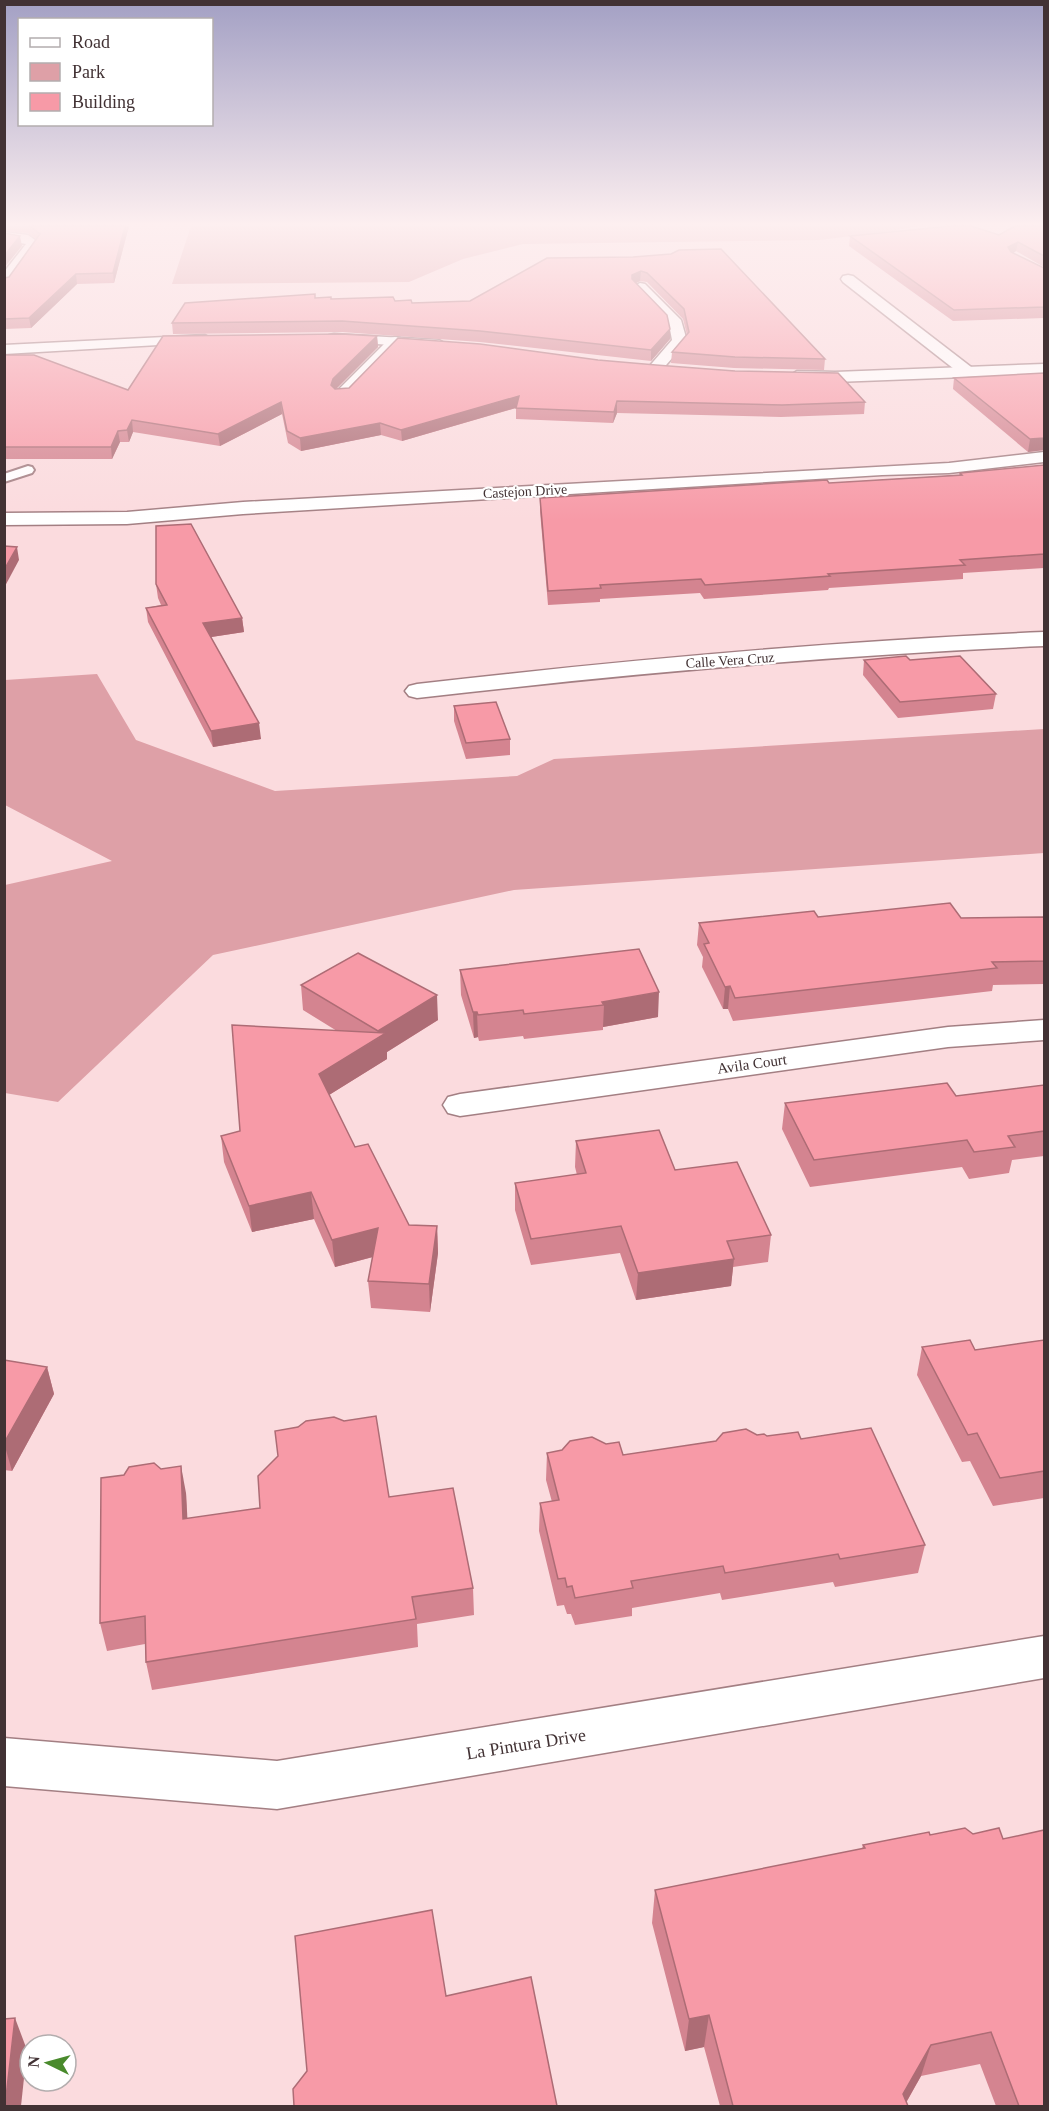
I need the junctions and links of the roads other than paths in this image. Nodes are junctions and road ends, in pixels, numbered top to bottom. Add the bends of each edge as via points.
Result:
1 (676, 325) edge
2 (907, 325) edge
3 (319, 338) edge
4 (215, 339) edge
5 (395, 341) junction
6 (459, 346) edge
7 (4, 350) edge
8 (1044, 369) edge
9 (677, 370) edge
10 (969, 373) junction
11 (779, 376) edge
12 (342, 395) edge
13 (1044, 457) edge
14 (28, 470) edge
15 (4, 478) edge
16 (4, 519) edge
17 (1044, 639) edge
18 (417, 691) dead end
19 (1044, 1030) edge
20 (460, 1105) dead end
21 (1044, 1657) edge
22 (4, 1762) edge

1 - 9 street via 680,341 649,368
2 - 10 street
3 - 5 street
4 - 7 street
5 - 6 street
5 - 12 street
8 - 10 street
10 - 11 street
13 - 16 street, Castejon Drive via 949,468 255,507 127,518
14 - 15 lane
17 - 18 street, Calle Vera Cruz via 602,669
19 - 20 street, Avila Court via 948,1037
21 - 22 street, La Pintura Drive via 277,1785

